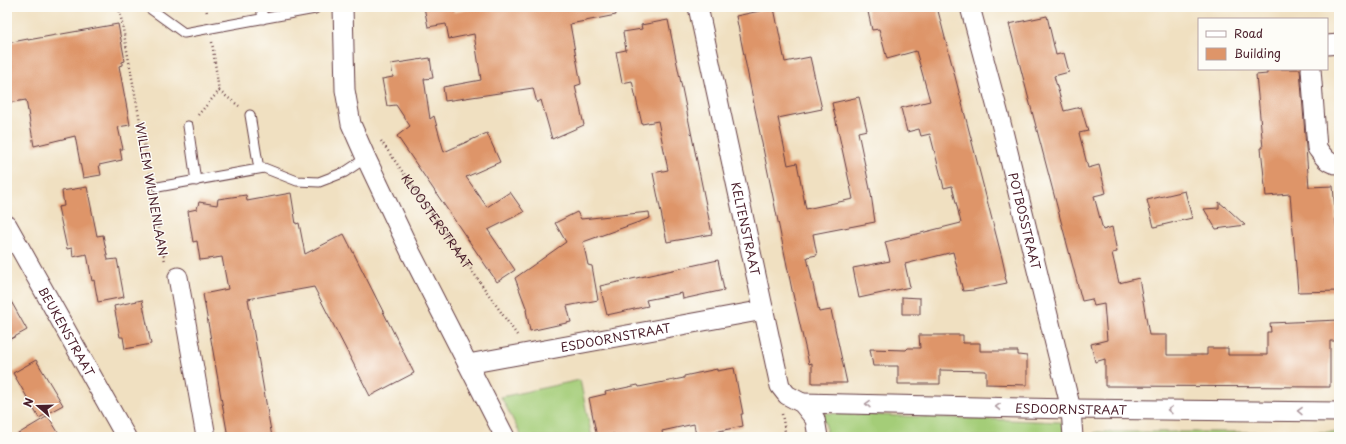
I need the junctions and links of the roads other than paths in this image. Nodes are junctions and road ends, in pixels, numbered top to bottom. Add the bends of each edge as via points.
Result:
1 (148, 7) edge
2 (261, 7) edge
3 (343, 7) edge
4 (698, 7) edge
5 (970, 7) edge
6 (315, 9) dead end
7 (263, 19) junction
8 (1339, 44) edge
9 (1328, 45) edge
10 (1311, 70) edge
11 (250, 115) road end
12 (188, 126) road end
13 (366, 158) junction
14 (1339, 164) edge
15 (259, 169) junction
16 (196, 181) junction
17 (158, 187) dead end
18 (7, 225) edge
19 (178, 277) road end
20 (764, 310) junction
21 (468, 364) junction
22 (802, 403) junction
23 (1071, 409) junction
24 (1339, 412) edge
25 (126, 437) edge
26 (206, 437) edge
27 (505, 437) edge
28 (818, 437) edge
29 (1073, 437) edge

1 - 7 lane via 184,33
2 - 7 lane
3 - 13 street via 345,90 351,124
4 - 20 street, KELTENSTRAAT
5 - 23 street, POTBOSSTRAAT
6 - 7 lane
8 - 9 street
10 - 14 street via 1317,148 1323,158 1333,165
11 - 15 lane
12 - 16 lane
13 - 15 lane via 346,172 319,182 297,181 264,168
13 - 21 street
15 - 16 lane
16 - 17 lane
18 - 25 street, BEUKENSTRAAT
19 - 26 street
20 - 21 street, ESDOORNSTRAAT
20 - 22 street, KELTENSTRAAT via 780,386 787,395
21 - 27 street
23 -> 22 street, ESDOORNSTRAAT
22 - 28 street, KELTENSTRAAT via 815,419
24 -> 23 street, ESDOORNSTRAAT
23 - 29 street, POTBOSSTRAAT

